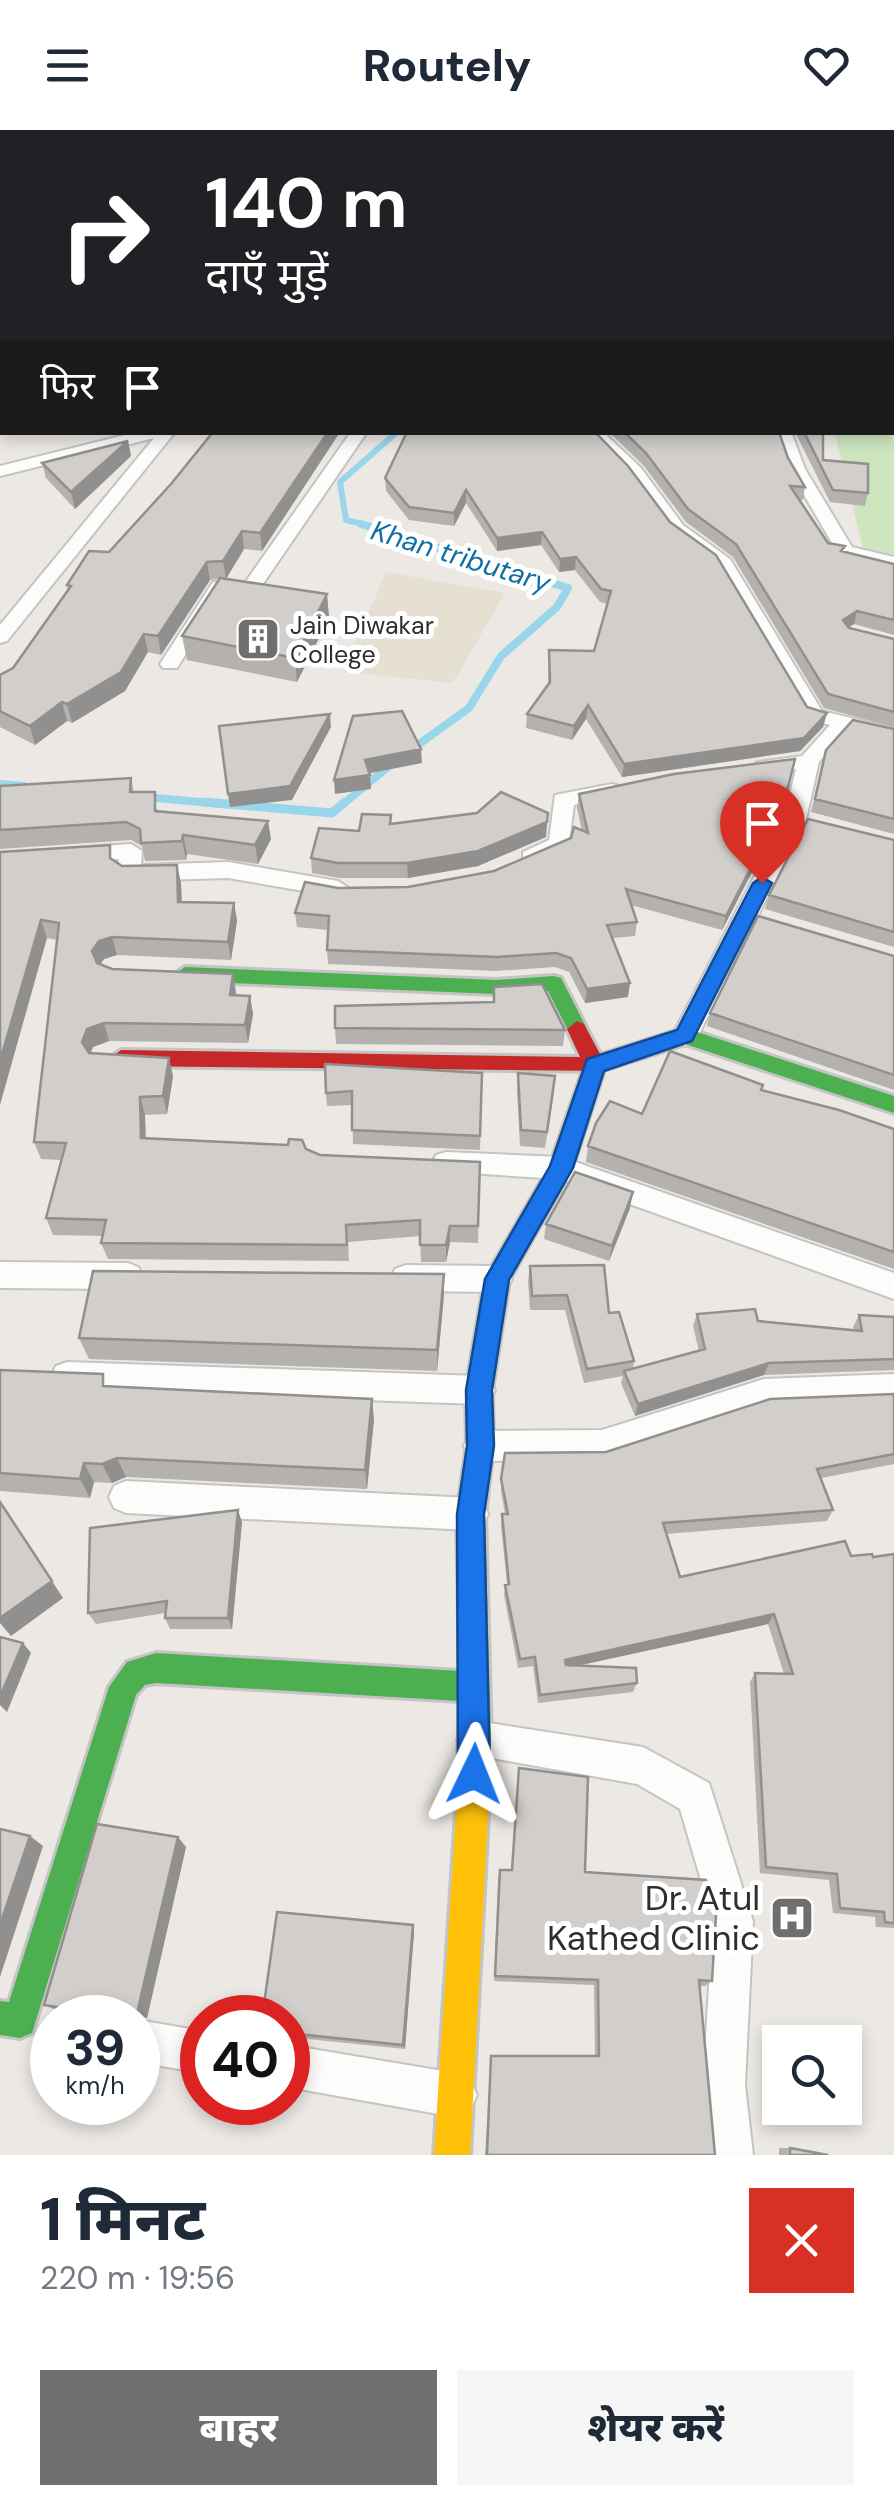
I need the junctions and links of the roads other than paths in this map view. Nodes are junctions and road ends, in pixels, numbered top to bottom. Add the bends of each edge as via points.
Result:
1 (146, 435) edge
2 (164, 435) edge
3 (356, 435) edge
4 (596, 435) edge
5 (784, 435) edge
6 (0, 472) edge
7 (894, 562) edge
8 (0, 637) edge
9 (170, 664) dead end
10 (844, 720) junction
11 (894, 734) edge
12 (809, 761) junction
13 (728, 772) edge
14 (637, 786) edge
15 (0, 860) edge
16 (514, 864) edge
17 (356, 890) edge
18 (157, 973) edge
19 (684, 1036) junction
20 (109, 1058) edge
21 (595, 1065) junction
22 (894, 1105) edge
23 (422, 1162) edge
24 (561, 1168) junction
25 (0, 1276) edge
26 (159, 1276) edge
27 (378, 1278) edge
28 (497, 1279) junction
29 (894, 1286) edge
30 (67, 1376) edge
31 (894, 1388) edge
32 (479, 1390) junction
33 (480, 1446) junction
34 (126, 1497) dead end
35 (470, 1514) junction
36 (474, 1687) junction
37 (476, 1740) junction
38 (24, 2022) edge
39 (310, 2070) edge
40 (455, 2095) junction
41 (452, 2155) edge
42 (731, 2155) edge

1 - 6 street
2 - 8 street
3 - 9 street via 249,590 220,586
4 - 10 street via 635,472 677,529 724,564 814,715
5 - 7 street via 845,551
10 - 11 street
10 - 12 street
12 - 13 street
12 - 19 street via 803,821
14 - 16 street via 563,800 560,844
15 - 17 street via 131,851 129,873 228,870
18 - 21 street via 554,983
19 - 21 street
19 - 22 street
20 - 21 street
21 - 24 street
23 - 24 street
24 - 28 street
24 - 29 street
25 - 26 street
27 - 28 street
28 - 32 street
30 - 32 street
31 - 33 street via 764,1393 602,1445
32 - 33 street
33 - 35 street
34 - 35 street
35 - 36 street
36 - 37 street
36 - 38 street via 137,1672 124,1687
37 - 40 street
37 - 42 street via 643,1766 695,1796 733,1922 724,2085
39 - 40 street
40 - 41 street

